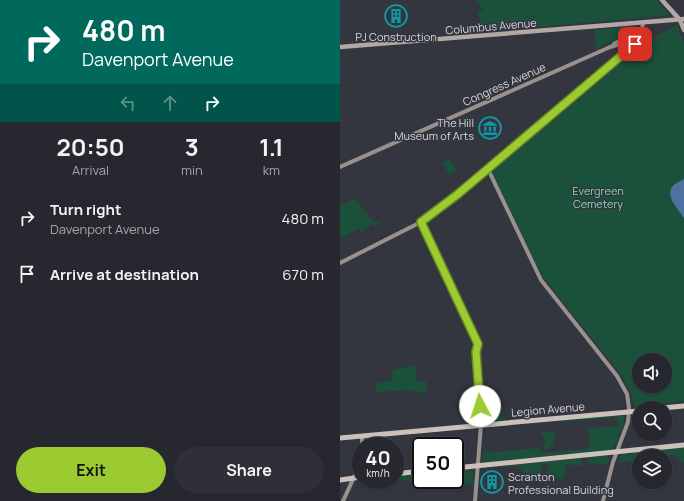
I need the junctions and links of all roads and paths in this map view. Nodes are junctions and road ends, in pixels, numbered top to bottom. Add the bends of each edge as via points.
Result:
1 (662, 0) edge
2 (682, 19) edge
3 (643, 22) junction
4 (684, 30) edge
5 (639, 39) junction
6 (635, 44) junction
7 (340, 47) edge
8 (610, 47) junction
9 (340, 167) edge
10 (488, 169) junction
11 (421, 222) junction
12 (340, 263) edge
13 (684, 406) edge
14 (672, 407) edge
15 (629, 412) junction
16 (632, 412) edge
17 (481, 425) junction
18 (352, 437) edge
19 (362, 437) edge
20 (340, 438) edge
21 (684, 444) edge
22 (617, 451) junction
23 (477, 466) junction
24 (464, 467) edge
25 (352, 478) edge
26 (340, 480) edge
27 (352, 482) edge
28 (343, 501) edge
29 (475, 501) edge
30 (603, 501) edge

1 - 2 main road
2 - 3 main road
2 - 4 main road
3 - 5 main road
3 - 7 main road, Columbus Avenue
5 - 6 main road
5 - 8 main road, Congress Avenue via 624,39
6 - 8 main road, Congress Avenue via 624,43
6 - 10 main road
8 - 9 main road, Congress Avenue
10 - 11 main road
10 - 15 main road via 541,280 618,376 627,394
11 - 12 main road
11 - 17 main road via 478,344 476,352
13 - 14 highway
15 - 16 highway, Legion Avenue
15 - 17 highway, Legion Avenue
15 - 22 main road
17 - 19 highway, Legion Avenue
17 - 23 main road
18 - 20 highway, Legion Avenue
21 - 22 highway
22 - 23 highway
22 - 30 main road
23 - 24 highway
23 - 29 main road
25 - 26 highway
27 - 28 main road

